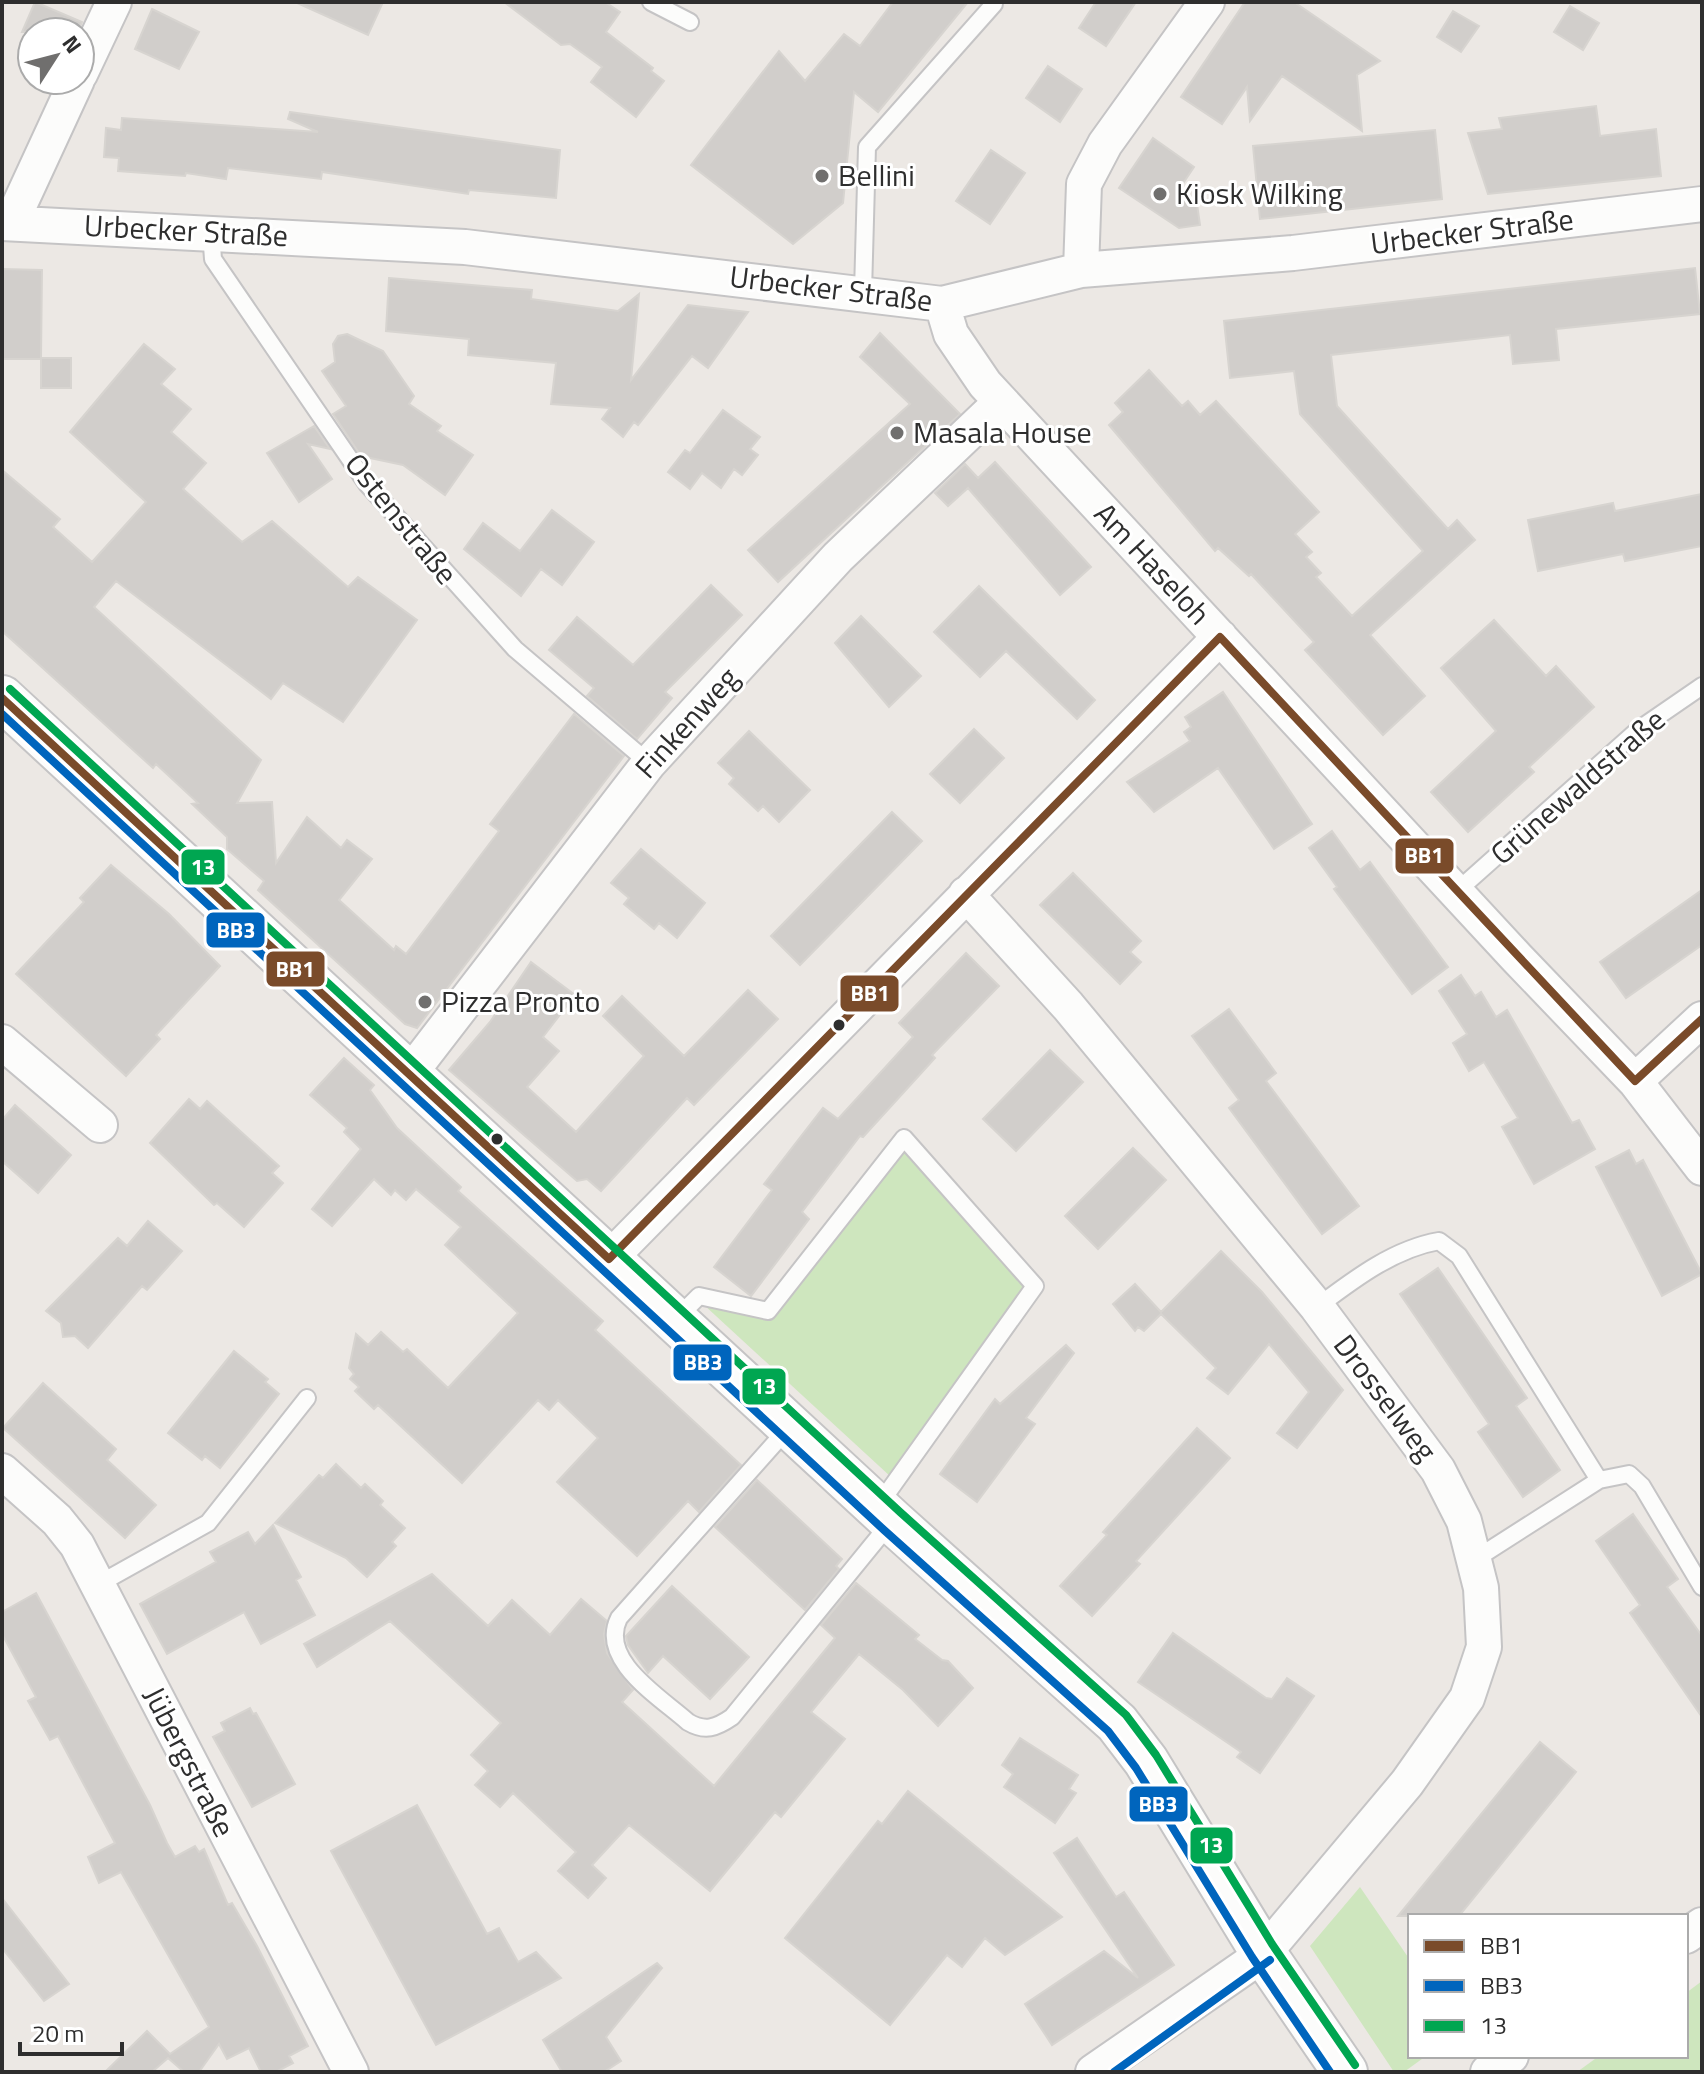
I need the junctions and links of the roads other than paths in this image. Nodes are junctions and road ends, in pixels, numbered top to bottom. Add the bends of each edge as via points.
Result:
1 (114, 2) edge
2 (651, 2) edge
3 (1207, 2) edge
4 (994, 4) edge
5 (690, 22) dead end
6 (96, 40) edge
7 (69, 96) edge
8 (1702, 204) edge
9 (6, 223) edge
10 (211, 232) junction
11 (1081, 270) junction
12 (863, 292) junction
13 (942, 304) junction
14 (1001, 402) junction
15 (1220, 637) junction
16 (1702, 686) edge
17 (2, 698) edge
18 (649, 763) junction
19 (1456, 892) junction
20 (966, 894) junction
21 (1702, 1019) edge
22 (2, 1042) edge
23 (408, 1076) junction
24 (1635, 1081) junction
25 (100, 1125) dead end
26 (1702, 1168) edge
27 (609, 1259) junction
28 (1317, 1307) junction
29 (675, 1321) junction
30 (307, 1398) dead end
31 (790, 1426) junction
32 (2, 1471) edge
33 (1599, 1480) junction
34 (884, 1514) junction
35 (1474, 1560) junction
36 (97, 1585) junction
37 (1702, 1587) edge
38 (1262, 1951) junction
39 (1508, 2058) edge
40 (351, 2072) edge
41 (1093, 2072) edge
42 (1345, 2072) edge
43 (1488, 2072) edge

1 - 6 street
2 - 5 lane
3 - 11 street via 1105,144 1084,184
4 - 12 lane via 867,147
7 - 9 street
8 - 11 street, Urbecker Straße via 1293,253
9 - 10 street, Urbecker Straße
10 - 12 street, Urbecker Straße via 465,247
10 - 18 lane, Ostenstraße via 213,259 367,484 515,649
11 - 13 street, Urbecker Straße
12 - 13 street, Urbecker Straße
13 - 14 street, Am Haseloh via 951,334
14 - 15 street, Am Haseloh
14 - 18 street, Finkenweg via 838,557
15 - 19 street, Am Haseloh
15 - 20 street
16 - 19 lane, Grünewaldstraße via 1638,730
17 - 23 street
18 - 23 street, Finkenweg
19 - 24 street, Am Haseloh
20 - 27 street
20 - 28 street, Drosselweg via 1068,1006
21 - 24 street
22 - 25 street
23 - 27 street
24 - 26 street, Am Haseloh
27 - 29 street
28 - 33 lane via 1358,1276 1420,1244 1439,1241 1459,1256
28 - 35 street, Drosselweg via 1438,1470 1464,1521
29 - 31 street
29 - 34 lane via 699,1296 768,1311 904,1138 1035,1286
30 - 36 lane via 208,1523
31 - 34 street
31 - 34 lane via 619,1618 614,1647 622,1661 688,1722 699,1728 718,1727 732,1717
32 - 36 street, Jübergstraße via 68,1532
33 - 35 lane
33 - 37 lane via 1629,1474 1642,1486
34 - 38 street via 1117,1723 1146,1761
35 - 38 street, Drosselweg via 1484,1647 1467,1698 1407,1783
36 - 40 street, Jübergstraße
38 - 41 street, Drosselweg
38 - 42 street
39 - 43 street

